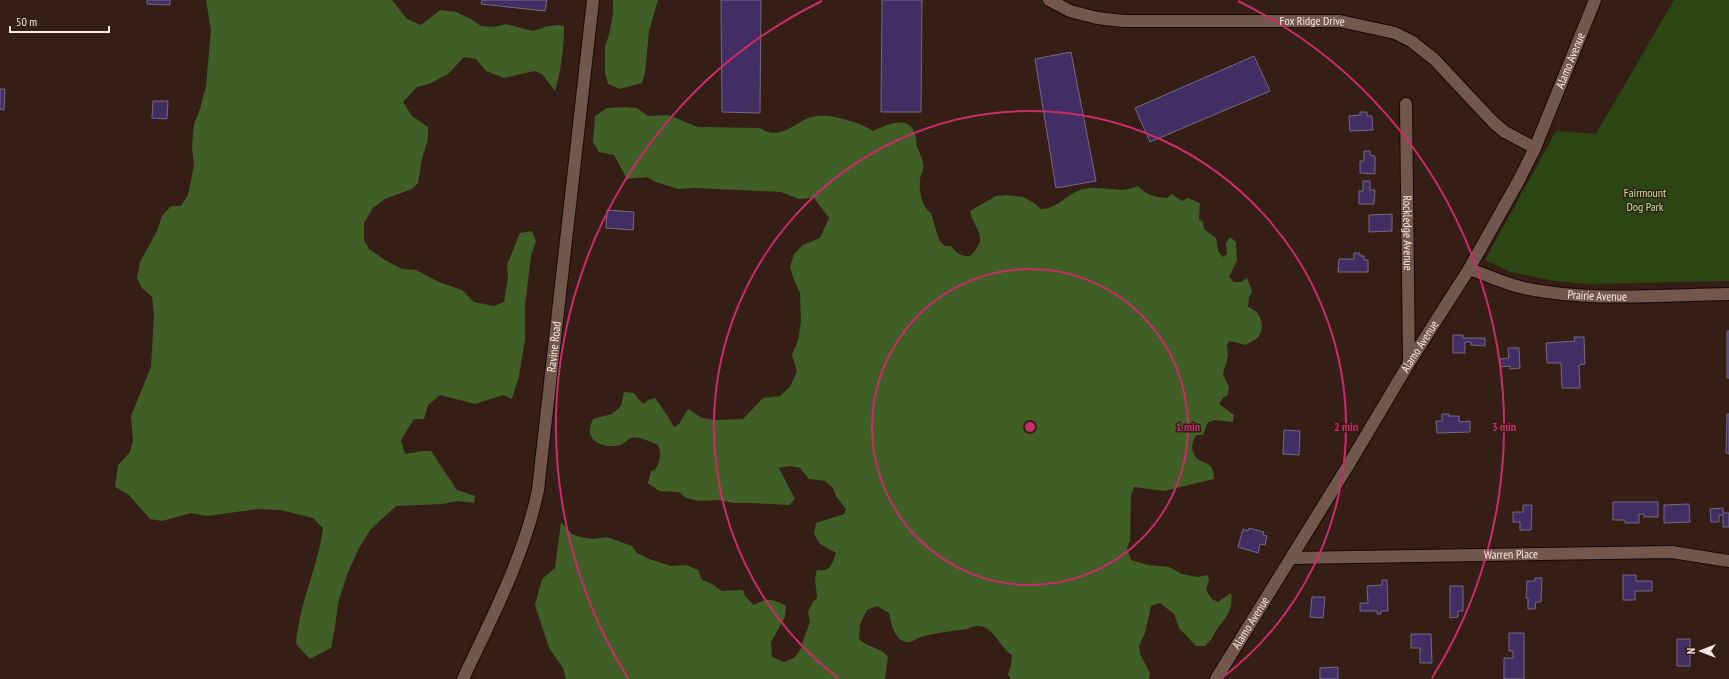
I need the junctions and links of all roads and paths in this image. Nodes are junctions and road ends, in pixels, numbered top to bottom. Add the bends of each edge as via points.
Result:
1 (593, 0) edge
2 (1049, 0) edge
3 (1595, 0) edge
4 (1406, 104) dead end
5 (1535, 148) junction
6 (1469, 269) junction
7 (1729, 294) edge
8 (1409, 363) junction
9 (1292, 558) junction
10 (1729, 561) edge
11 (463, 679) edge
12 (1216, 679) edge

1 - 11 street, Ravine Road via 538,490 533,516 520,556
2 - 5 street, Fox Ridge Drive via 1070,11 1123,21 1340,21 1395,33 1434,58 1494,123
3 - 5 street, Alamo Avenue
4 - 8 street, Rockledge Avenue
5 - 6 street, Alamo Avenue
6 - 7 street, Prairie Avenue via 1522,288 1589,297
6 - 8 street, Alamo Avenue
8 - 9 street, Alamo Avenue
9 - 10 street, Warren Place via 1672,552
9 - 12 street, Alamo Avenue

